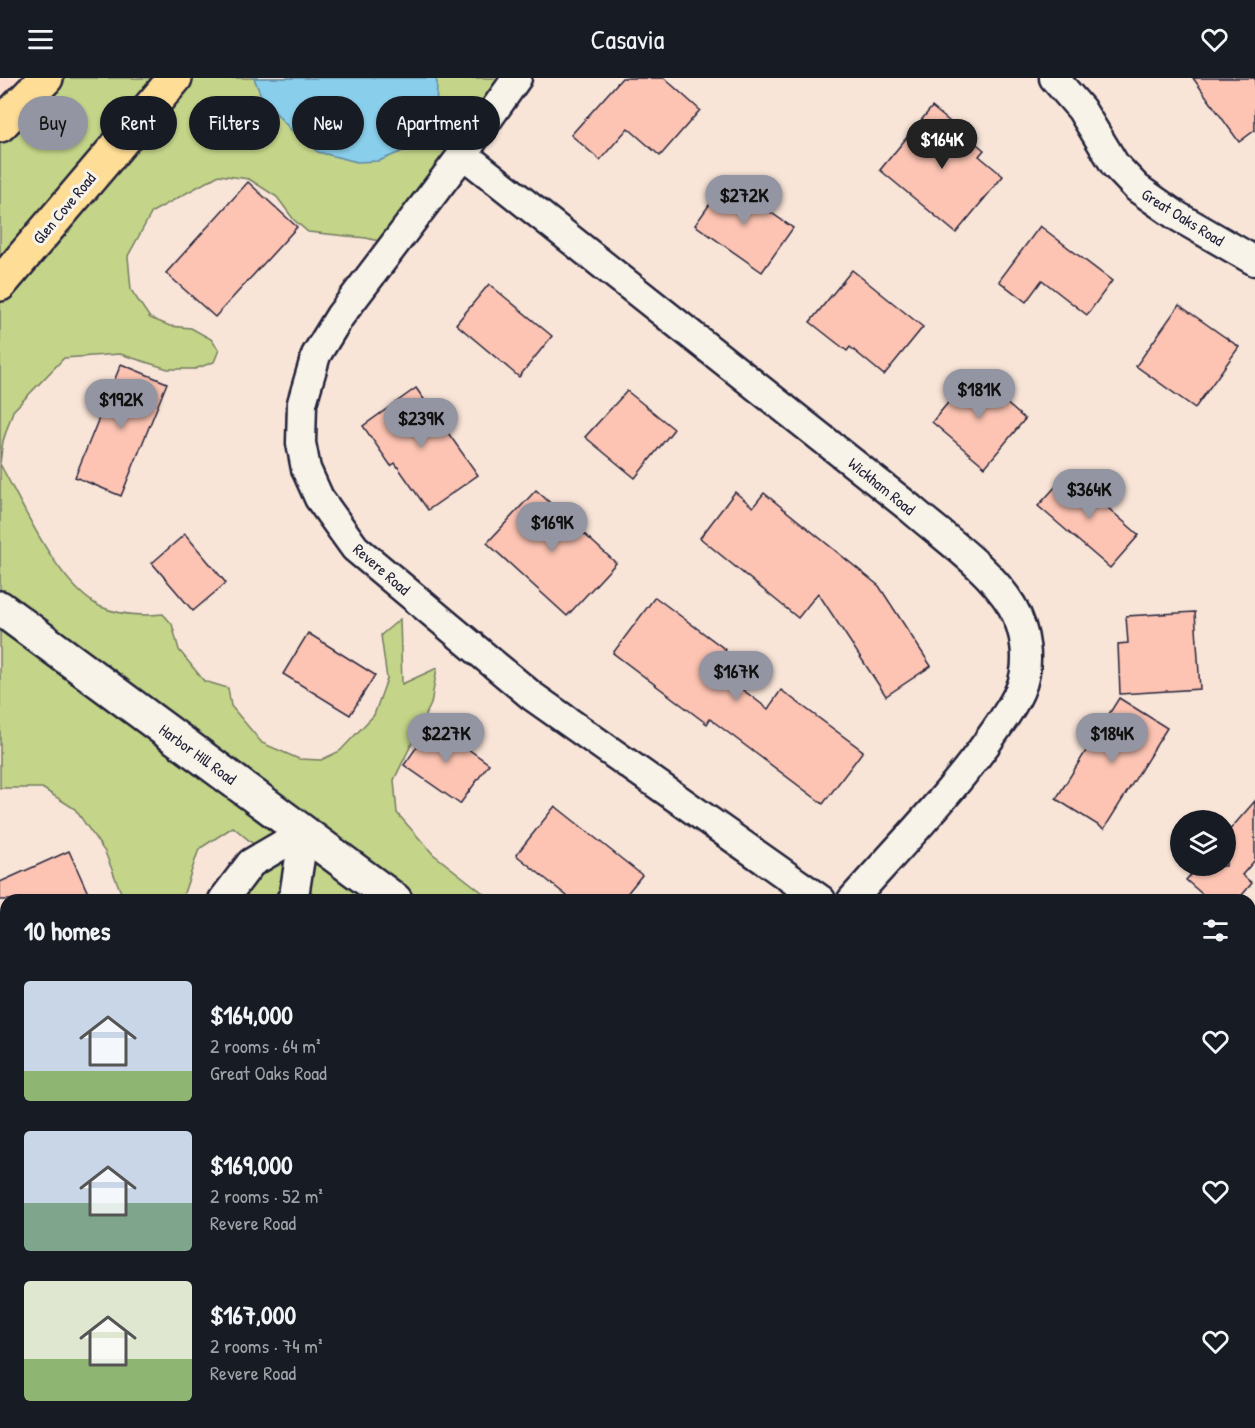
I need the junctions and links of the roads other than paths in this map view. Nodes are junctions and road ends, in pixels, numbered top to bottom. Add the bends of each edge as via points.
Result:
1 (46, 78) edge
2 (175, 78) edge
3 (517, 78) edge
4 (1053, 78) edge
5 (1084, 78) edge
6 (1081, 109) junction
7 (6, 113) edge
8 (463, 154) junction
9 (1255, 261) edge
10 (0, 284) edge
11 (0, 608) edge
12 (304, 832) junction
13 (228, 894) edge
14 (294, 894) edge
15 (387, 894) edge
16 (812, 894) edge
17 (857, 894) edge

1 - 7 main road
2 - 10 main road, Glen Cove Road
3 - 8 street, Revere Road
4 - 6 street, Great Oaks Road
5 - 6 street
6 - 9 street, Great Oaks Road via 1115,165 1137,188
8 - 16 street, Revere Road via 340,316 316,355 302,404 301,442 306,469 319,498 355,548 532,696
8 - 17 street, Wickham Road via 910,508 981,569 1012,606 1026,645 1025,670 1016,698 957,781
11 - 12 street, Harbor Hill Road
12 - 13 street via 251,863
12 - 14 street
12 - 15 street, Harbor Hill Road

